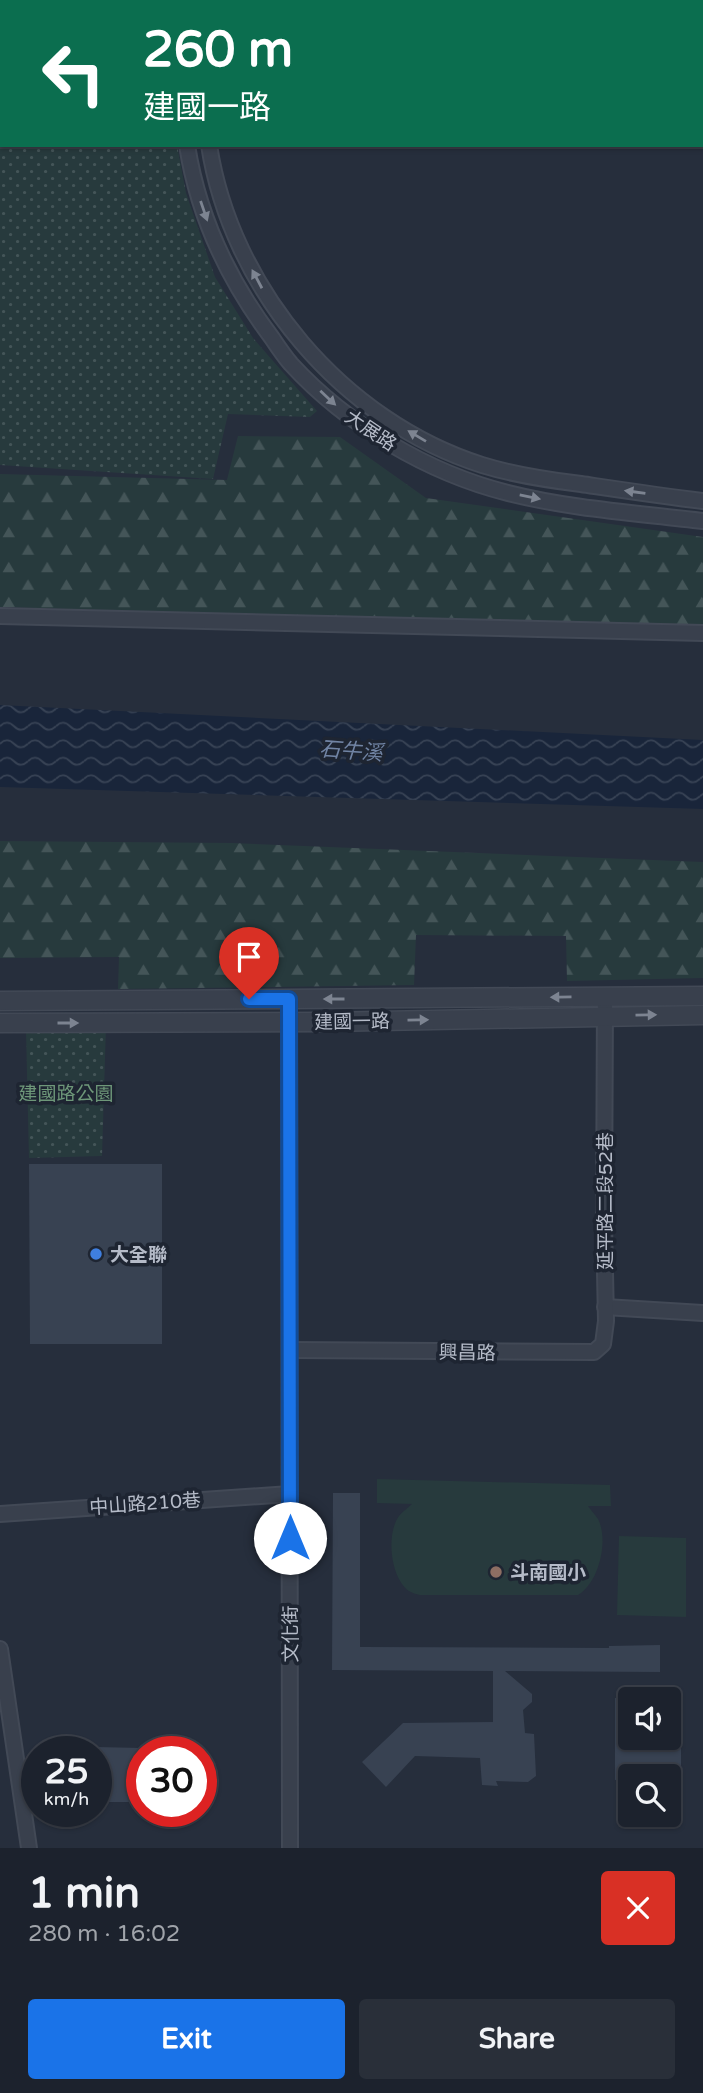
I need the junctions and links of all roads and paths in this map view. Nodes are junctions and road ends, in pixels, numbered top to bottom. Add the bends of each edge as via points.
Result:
1 (187, 147) edge
2 (209, 147) edge
3 (703, 501) edge
4 (703, 521) edge
5 (0, 616) edge
6 (703, 633) edge
7 (703, 996) edge
8 (606, 997) junction
9 (289, 999) junction
10 (0, 1001) edge
11 (703, 1015) edge
12 (605, 1016) junction
13 (290, 1022) junction
14 (0, 1023) edge
15 (605, 1307) junction
16 (703, 1313) edge
17 (290, 1350) junction
18 (290, 1494) junction
19 (0, 1514) edge
20 (0, 1649) edge
21 (29, 1848) edge
22 (290, 1848) edge

1 -> 4 street, 大展路 via 202,209 229,275 290,363 341,410 396,447 442,470 507,493
3 -> 2 street, 大展路 via 532,477 482,465 434,447 376,412 307,352 260,286 226,217
5 - 6 street
7 - 8 street, 建國一路
8 -> 9 street, 建國一路
8 - 12 street, 延平路二段52巷
9 - 10 street, 建國一路
9 - 13 street, 文化街
12 -> 11 street, 建國一路
13 -> 12 street, 建國一路
12 - 15 street, 延平路二段52巷
14 -> 13 street, 建國一路
13 - 17 street, 文化街
15 - 16 street
15 - 17 street, 興昌路 via 603,1344 594,1352
17 - 18 street, 文化街
18 - 19 street, 中山路210巷
18 - 22 street, 文化街
20 - 21 street

